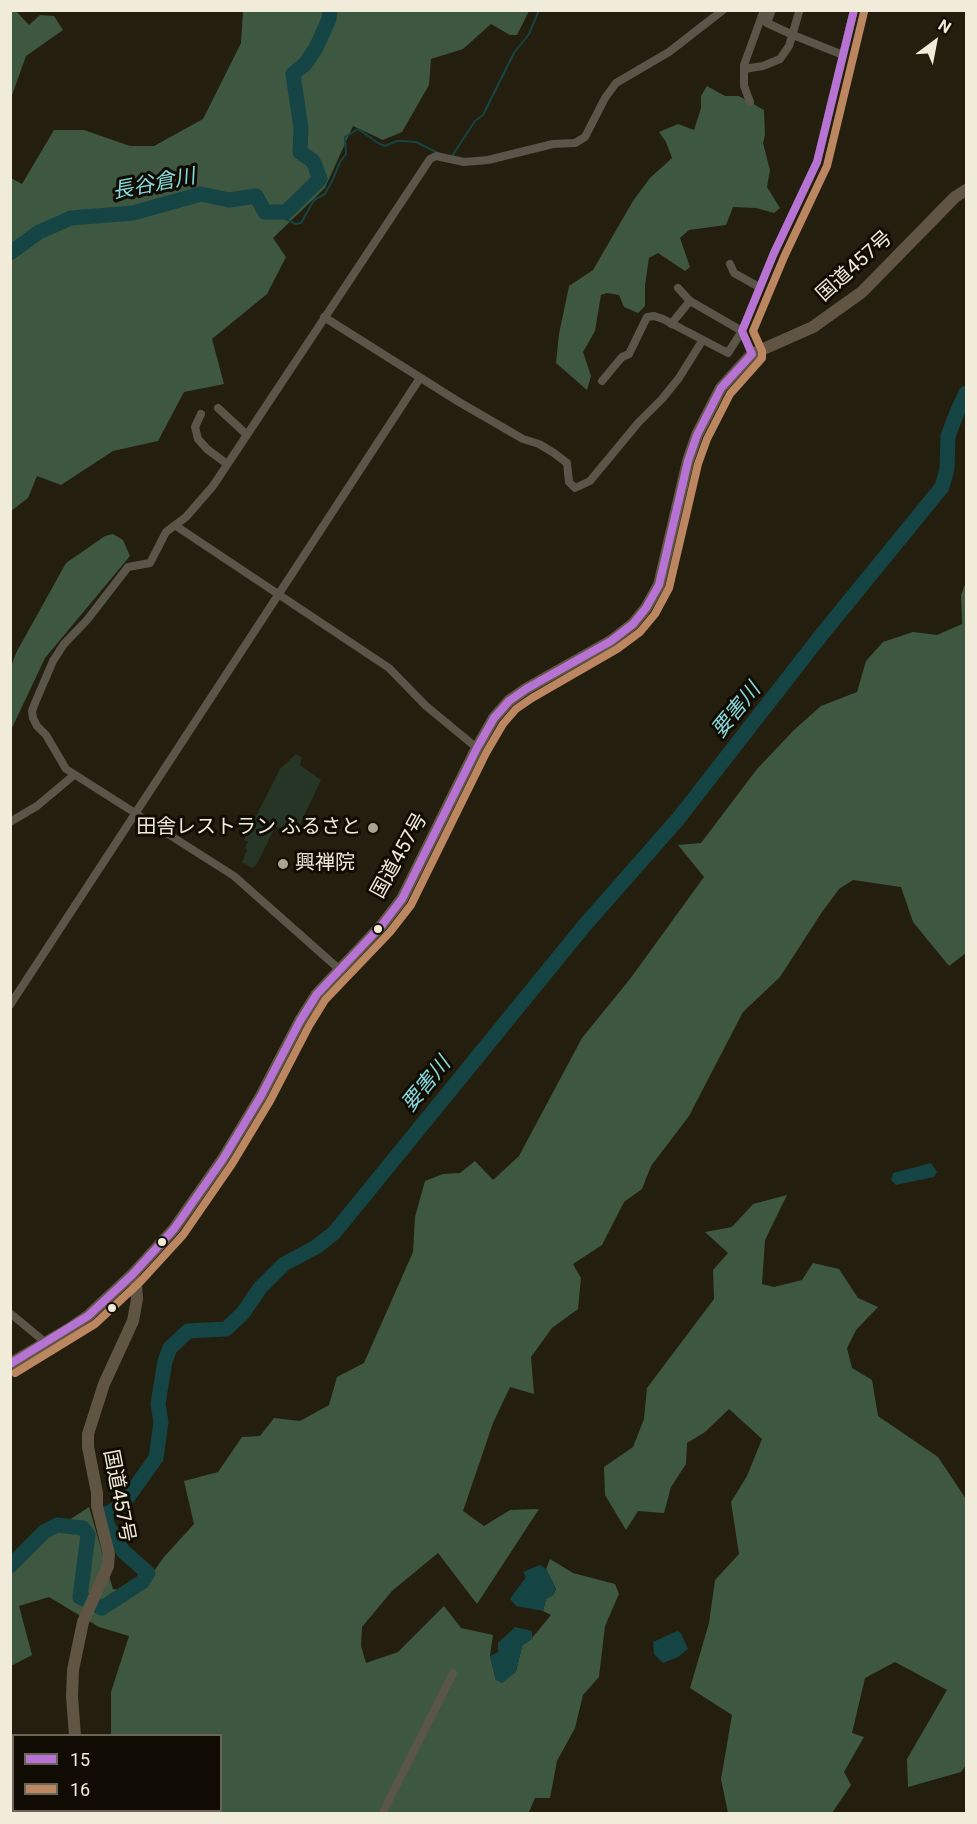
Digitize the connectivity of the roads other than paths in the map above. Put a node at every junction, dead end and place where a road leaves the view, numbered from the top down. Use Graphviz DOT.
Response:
graph roads {
  1 [pos="723,10"];
  2 [pos="764,10"];
  3 [pos="772,10"];
  4 [pos="854,10"];
  5 [pos="800,12"];
  6 [pos="793,35"];
  7 [pos="843,55"];
  8 [pos="744,69"];
  9 [pos="750,102"];
  10 [pos="966,190"];
  11 [pos="730,264"];
  12 [pos="759,287"];
  13 [pos="678,288"];
  14 [pos="690,301"];
  15 [pos="324,317"];
  16 [pos="671,324"];
  17 [pos="742,331"];
  18 [pos="702,341"];
  19 [pos="752,354"];
  20 [pos="420,378"];
  21 [pos="602,381"];
  22 [pos="218,408"];
  23 [pos="201,414"];
  24 [pos="246,434"];
  25 [pos="227,465"];
  26 [pos="176,526"];
  27 [pos="279,595"];
  28 [pos="477,748"];
  29 [pos="74,775"];
  30 [pos="136,813"];
  31 [pos="10,822"];
  32 [pos="339,969"];
  33 [pos="10,1005"];
  34 [pos="132,1275"];
  35 [pos="10,1313"];
  36 [pos="46,1343"];
  37 [pos="10,1364"];
  38 [pos="453,1673"];
  39 [pos="75,1734"];
  40 [pos="382,1814"];
  1 -- 15 [label="street"];
  2 -- 8 [label="street"];
  3 -- 6 [label="street"];
  4 -- 7 [label="street"];
  5 -- 6 [label="street"];
  6 -- 7 [label="street"];
  6 -- 8 [label="street"];
  7 -- 12 [label="street"];
  8 -- 9 [label="street"];
  10 -- 19 [label="highway, 国道457号"];
  11 -- 12 [label="street"];
  12 -- 17 [label="street"];
  13 -- 14 [label="street"];
  14 -- 16 [label="street"];
  14 -- 17 [label="street"];
  15 -- 20 [label="street"];
  15 -- 24 [label="street"];
  16 -- 18 [label="street"];
  16 -- 21 [label="street"];
  17 -- 18 [label="street"];
  17 -- 19 [label="street"];
  18 -- 20 [label="street"];
  19 -- 28 [label="highway, 国道457号"];
  20 -- 27 [label="street"];
  22 -- 24 [label="street"];
  23 -- 25 [label="street"];
  24 -- 25 [label="street"];
  25 -- 26 [label="street"];
  26 -- 27 [label="street"];
  26 -- 29 [label="street"];
  27 -- 28 [label="street"];
  27 -- 30 [label="street"];
  28 -- 32 [label="highway, 国道457号"];
  29 -- 30 [label="street"];
  29 -- 31 [label="street"];
  30 -- 32 [label="street"];
  30 -- 33 [label="street"];
  32 -- 34 [label="highway, 国道457号"];
  34 -- 36 [label="highway"];
  34 -- 39 [label="highway, 国道457号"];
  35 -- 36 [label="street"];
  36 -- 37 [label="highway"];
  38 -- 40 [label="street"];
}
